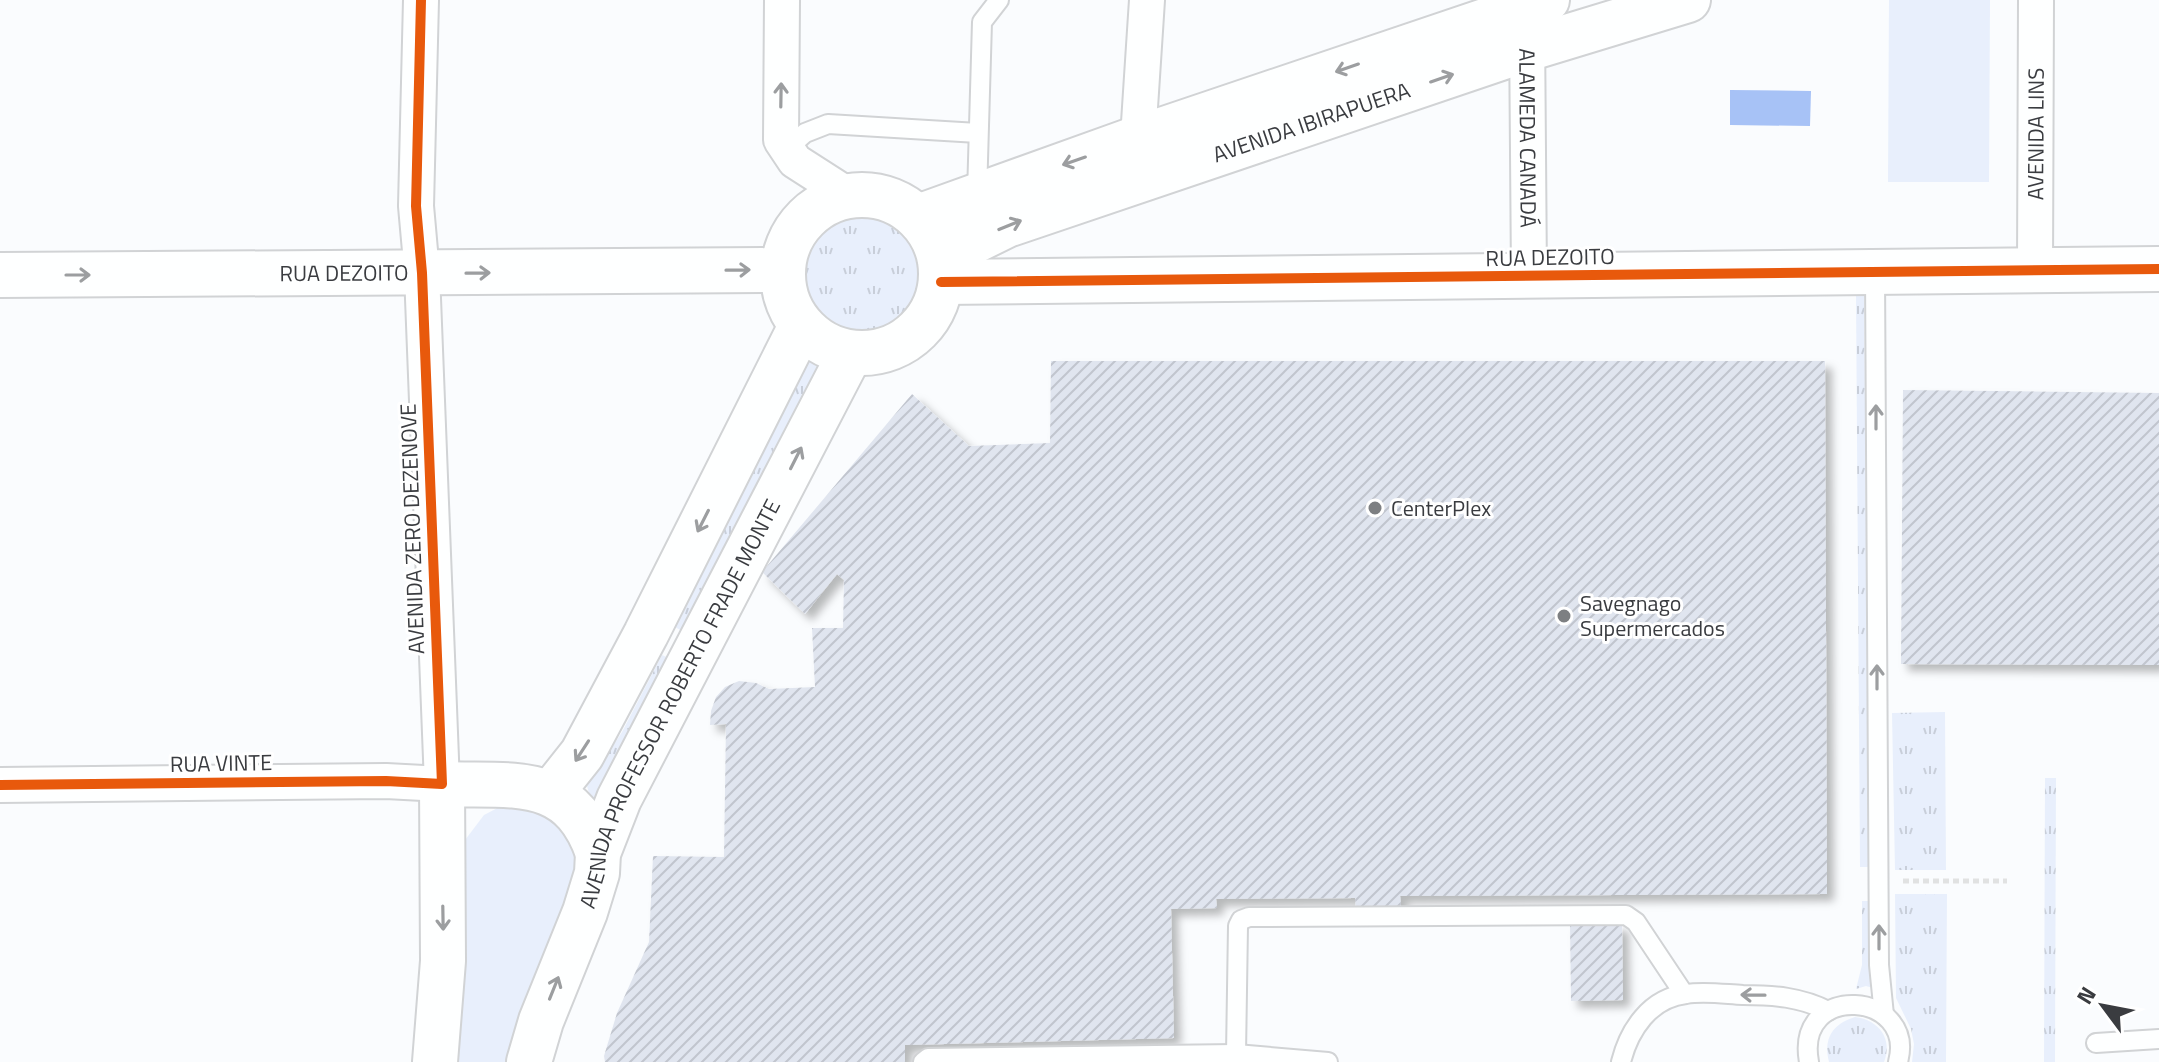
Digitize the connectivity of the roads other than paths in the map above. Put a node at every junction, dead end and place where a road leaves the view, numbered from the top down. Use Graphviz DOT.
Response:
graph roads {
  1 [pos="421,0"];
  2 [pos="782,0"];
  3 [pos="999,0"];
  4 [pos="1147,0"];
  5 [pos="1688,0"];
  6 [pos="2036,0"];
  7 [pos="1534,2"];
  8 [pos="1527,49"];
  9 [pos="978,133"];
  10 [pos="1138,138"];
  11 [pos="787,149"];
  12 [pos="848,195"];
  13 [pos="977,195"];
  14 [pos="918,217"];
  15 [pos="2159,269"];
  16 [pos="782,270"];
  17 [pos="940,270"];
  18 [pos="2035,270"];
  19 [pos="422,273"];
  20 [pos="1875,274"];
  21 [pos="0,275"];
  22 [pos="1529,277"];
  23 [pos="801,326"];
  24 [pos="850,354"];
  25 [pos="442,784"];
  26 [pos="0,785"];
  27 [pos="507,787"];
  28 [pos="551,793"];
  29 [pos="598,853"];
  30 [pos="443,866"];
  31 [pos="1684,994"];
  32 [pos="1828,1011"];
  33 [pos="1884,1015"];
  34 [pos="2159,1039"];
  35 [pos="2096,1043"];
  36 [pos="1236,1054"];
  37 [pos="435,1062"];
  38 [pos="529,1062"];
  39 [pos="923,1062"];
  40 [pos="1328,1062"];
  41 [pos="1621,1062"];
  42 [pos="1809,1062"];
  43 [pos="1898,1062"];
  1 -- 19 [label="street, AVENIDA ZERO DEZENOVE"];
  11 -- 2 [label="street, one-way"];
  3 -- 9 [label="lane"];
  4 -- 10 [label="street"];
  5 -- 8 [label="main road, AVENIDA IBIRAPUERA"];
  6 -- 18 [label="street, AVENIDA LINS"];
  7 -- 8 [label="street, ALAMEDA CANADÁ"];
  7 -- 10 [label="main road, AVENIDA IBIRAPUERA, one-way"];
  17 -- 8 [label="main road, AVENIDA IBIRAPUERA, one-way"];
  8 -- 22 [label="street, ALAMEDA CANADÁ"];
  9 -- 11 [label="lane"];
  9 -- 13 [label="lane"];
  10 -- 13 [label="main road, AVENIDA IBIRAPUERA, one-way"];
  11 -- 12 [label="street"];
  12 -- 14 [label="main road"];
  12 -- 16 [label="main road"];
  13 -- 14 [label="main road, AVENIDA IBIRAPUERA"];
  14 -- 17 [label="main road"];
  15 -- 18 [label="main road, RUA DEZOITO"];
  19 -- 16 [label="main road, RUA DEZOITO, one-way"];
  16 -- 23 [label="main road"];
  17 -- 22 [label="main road, RUA DEZOITO"];
  17 -- 24 [label="main road"];
  18 -- 20 [label="main road, RUA DEZOITO"];
  21 -- 19 [label="main road, RUA DEZOITO, one-way"];
  19 -- 25 [label="street, AVENIDA ZERO DEZENOVE"];
  20 -- 22 [label="main road, RUA DEZOITO"];
  33 -- 20 [label="lane, one-way"];
  23 -- 24 [label="main road"];
  23 -- 28 [label="main road, one-way"];
  29 -- 24 [label="main road, AVENIDA PROFESSOR ROBERTO FRADE MONTE, one-way"];
  25 -- 26 [label="street, RUA VINTE"];
  25 -- 27 [label="main road, RUA VINTE"];
  25 -- 30 [label="main road, AVENIDA ZERO DEZENOVE"];
  27 -- 28 [label="main road, RUA VINTE"];
  27 -- 30 [label="main road"];
  28 -- 29 [label="main road, RUA VINTE"];
  38 -- 29 [label="main road, AVENIDA PROFESSOR ROBERTO FRADE MONTE, one-way"];
  30 -- 37 [label="main road, AVENIDA ZERO DEZENOVE, one-way"];
  32 -- 31 [label="lane, one-way"];
  31 -- 36 [label="lane"];
  31 -- 41 [label="lane"];
  32 -- 33 [label="lane"];
  32 -- 42 [label="lane"];
  33 -- 43 [label="lane"];
  34 -- 35 [label="lane"];
  36 -- 39 [label="lane"];
  36 -- 40 [label="lane"];
}
